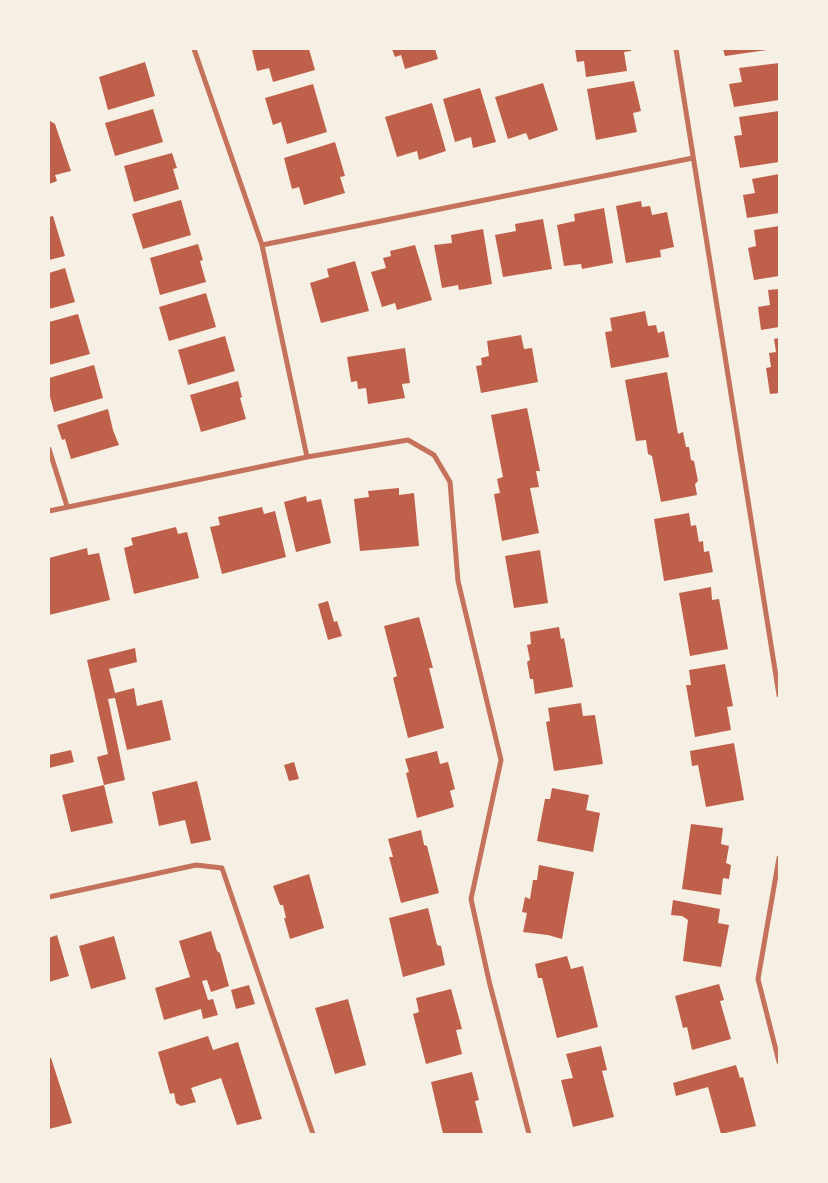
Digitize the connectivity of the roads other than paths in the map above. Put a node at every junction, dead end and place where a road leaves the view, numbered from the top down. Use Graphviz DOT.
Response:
graph roads {
  1 [pos="194,49"];
  2 [pos="676,49"];
  3 [pos="693,158"];
  4 [pos="262,245"];
  5 [pos="49,449"];
  6 [pos="307,456"];
  7 [pos="67,506"];
  8 [pos="49,511"];
  9 [pos="779,695"];
  10 [pos="779,858"];
  11 [pos="49,896"];
  12 [pos="779,1062"];
  13 [pos="313,1134"];
  14 [pos="529,1134"];
  1 -- 4 [label="street"];
  2 -- 3 [label="street"];
  3 -- 4 [label="street"];
  3 -- 9 [label="street"];
  4 -- 6 [label="street"];
  5 -- 7 [label="street"];
  6 -- 7 [label="street"];
  6 -- 14 [label="street"];
  7 -- 8 [label="street"];
  10 -- 12 [label="street"];
  11 -- 13 [label="street"];
}
